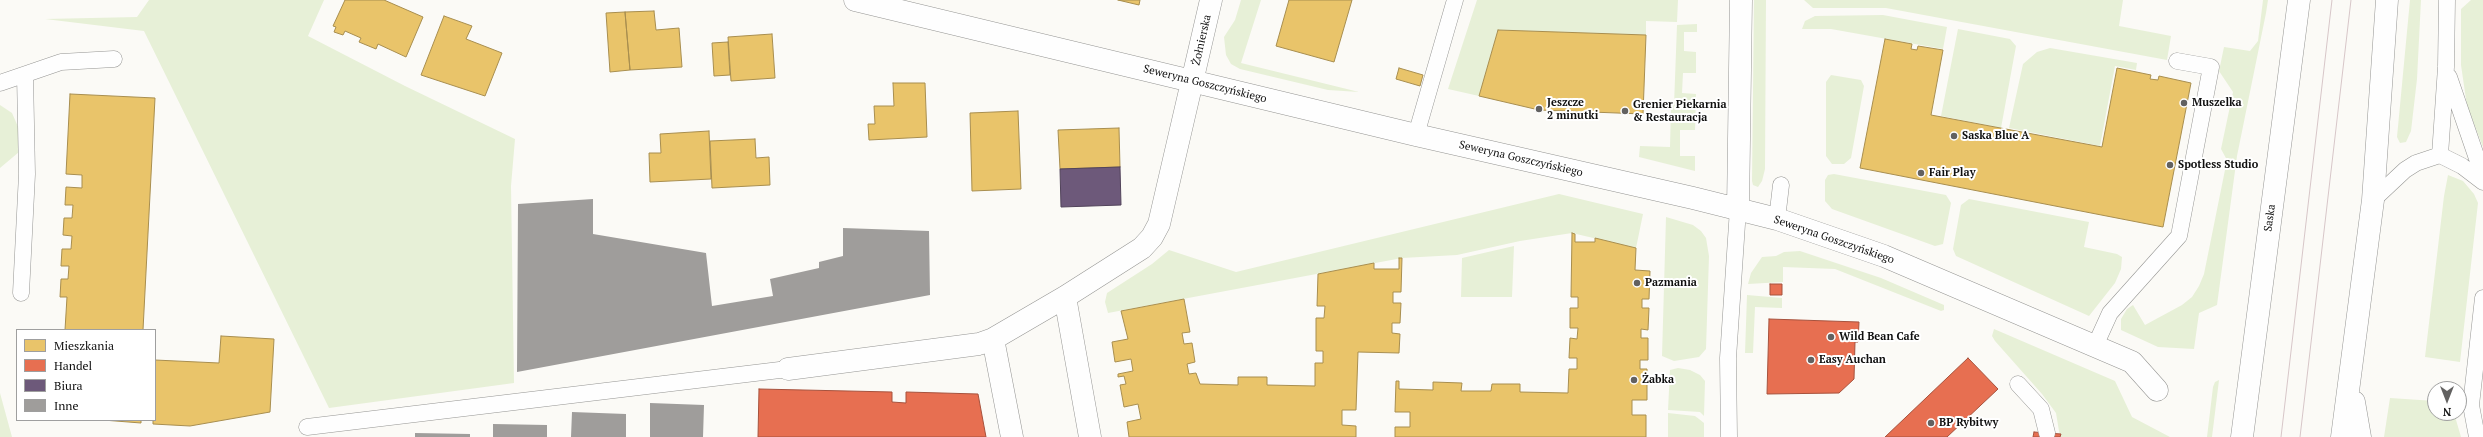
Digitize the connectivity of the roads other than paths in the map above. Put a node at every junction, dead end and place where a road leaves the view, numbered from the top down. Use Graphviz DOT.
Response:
graph roads {
  1 [pos="855,0"];
  2 [pos="1211,0"];
  3 [pos="1455,0"];
  4 [pos="1741,0"];
  5 [pos="2299,0"];
  6 [pos="2387,0"];
  7 [pos="2447,0"];
  8 [pos="114,58"];
  9 [pos="2177,61"];
  10 [pos="2446,67"];
  11 [pos="25,75"];
  12 [pos="1193,80"];
  13 [pos="0,83"];
  14 [pos="1416,135"];
  15 [pos="2440,155"];
  16 [pos="2483,176"];
  17 [pos="2483,182"];
  18 [pos="1780,185"];
  19 [pos="2373,200"];
  20 [pos="1738,209"];
  21 [pos="1777,220"];
  22 [pos="21,293"];
  23 [pos="1065,297"];
  24 [pos="2483,298"];
  25 [pos="993,339"];
  26 [pos="2095,346"];
  27 [pos="788,369"];
  28 [pos="2352,373"];
  29 [pos="2018,384"];
  30 [pos="2157,390"];
  31 [pos="307,427"];
  32 [pos="2047,433"];
  33 [pos="1012,437"];
  34 [pos="1090,437"];
  35 [pos="1728,437"];
  36 [pos="2242,437"];
  37 [pos="2342,437"];
  38 [pos="2360,437"];
  39 [pos="2477,437"];
  1 -- 12 [label="street, Seweryna Goszczyńskiego"];
  2 -- 12 [label="street, Żołnierska"];
  3 -- 14 [label="lane"];
  4 -- 20 [label="street"];
  5 -- 36 [label="street, Saska"];
  6 -- 19 [label="street"];
  7 -- 10 [label="lane"];
  8 -- 11 [label="lane"];
  9 -- 26 [label="lane"];
  10 -- 15 [label="lane"];
  10 -- 16 [label="lane"];
  11 -- 13 [label="lane"];
  11 -- 22 [label="lane"];
  12 -- 14 [label="street, Seweryna Goszczyńskiego"];
  12 -- 23 [label="street, Żołnierska"];
  14 -- 20 [label="street, Seweryna Goszczyńskiego"];
  15 -- 17 [label="lane"];
  15 -- 19 [label="lane"];
  18 -- 21 [label="lane"];
  19 -- 28 [label="street"];
  20 -- 21 [label="street, Seweryna Goszczyńskiego"];
  20 -- 35 [label="lane"];
  21 -- 26 [label="street, Seweryna Goszczyńskiego"];
  23 -- 25 [label="street, Żołnierska"];
  23 -- 34 [label="street"];
  24 -- 39 [label="lane"];
  25 -- 27 [label="street, Żołnierska"];
  25 -- 33 [label="street"];
  26 -- 30 [label="street, Seweryna Goszczyńskiego"];
  27 -- 31 [label="lane"];
  28 -- 37 [label="street"];
  28 -- 38 [label="street"];
  29 -- 32 [label="lane"];
}
